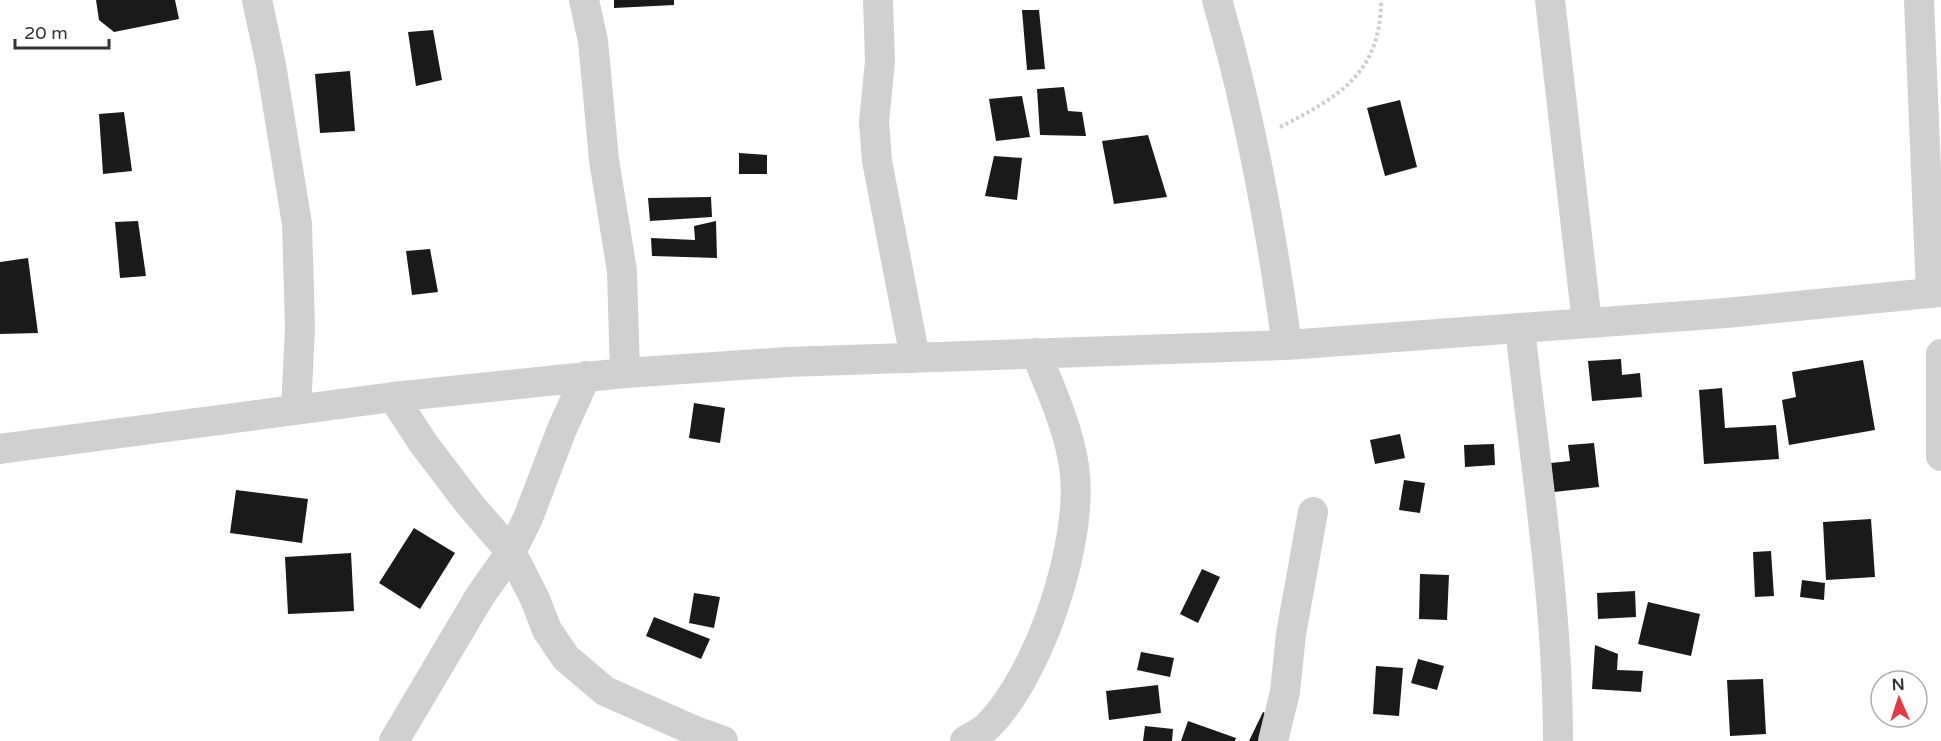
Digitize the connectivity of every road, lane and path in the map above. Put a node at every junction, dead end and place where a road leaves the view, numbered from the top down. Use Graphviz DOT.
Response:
graph roads {
  1 [pos="257,0"];
  2 [pos="584,0"];
  3 [pos="878,0"];
  4 [pos="1217,0"];
  5 [pos="1381,0"];
  6 [pos="1550,0"];
  7 [pos="1919,0"];
  8 [pos="1253,141"];
  9 [pos="1936,293"];
  10 [pos="1587,323"];
  11 [pos="1520,328"];
  12 [pos="1287,345"];
  13 [pos="1036,353"];
  14 [pos="1941,354"];
  15 [pos="915,358"];
  16 [pos="625,373"];
  17 [pos="586,376"];
  18 [pos="393,397"];
  19 [pos="296,409"];
  20 [pos="0,449"];
  21 [pos="1941,456"];
  22 [pos="1312,512"];
  23 [pos="511,552"];
  24 [pos="394,741"];
  25 [pos="723,741"];
  26 [pos="965,741"];
  27 [pos="1273,741"];
  28 [pos="1558,741"];
  1 -- 19 [label="street"];
  2 -- 16 [label="street"];
  3 -- 15 [label="street"];
  4 -- 8 [label="street"];
  5 -- 8 [label="path"];
  6 -- 10 [label="street"];
  7 -- 9 [label="street"];
  8 -- 12 [label="street"];
  9 -- 10 [label="street"];
  10 -- 11 [label="street"];
  11 -- 12 [label="street"];
  11 -- 28 [label="street"];
  12 -- 13 [label="street"];
  13 -- 15 [label="street"];
  13 -- 26 [label="street"];
  14 -- 21 [label="street"];
  15 -- 16 [label="street"];
  16 -- 17 [label="street"];
  17 -- 18 [label="street"];
  17 -- 23 [label="street"];
  18 -- 19 [label="street"];
  18 -- 23 [label="street"];
  19 -- 20 [label="street"];
  22 -- 27 [label="street"];
  23 -- 24 [label="street"];
  23 -- 25 [label="street"];
}
